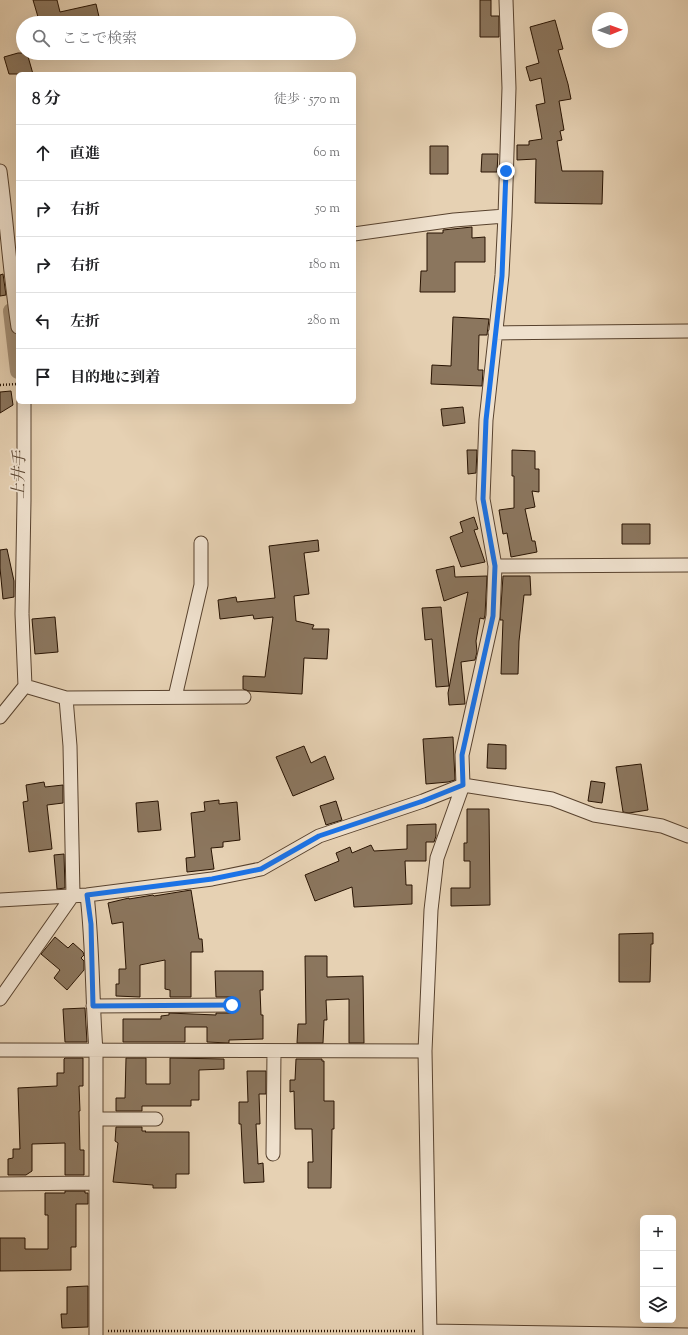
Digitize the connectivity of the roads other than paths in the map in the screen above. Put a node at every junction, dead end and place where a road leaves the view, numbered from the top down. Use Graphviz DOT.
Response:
graph roads {
  1 [pos="506,0"];
  2 [pos="0,171"];
  3 [pos="505,216"];
  4 [pos="356,234"];
  5 [pos="14,280"];
  6 [pos="16,304"];
  7 [pos="688,332"];
  8 [pos="495,333"];
  9 [pos="24,404"];
  10 [pos="201,543"];
  11 [pos="688,565"];
  12 [pos="495,566"];
  13 [pos="25,686"];
  14 [pos="175,697"];
  15 [pos="244,697"];
  16 [pos="66,698"];
  17 [pos="5,702"];
  18 [pos="0,717"];
  19 [pos="463,785"];
  20 [pos="688,836"];
  21 [pos="73,895"];
  22 [pos="87,895"];
  23 [pos="0,900"];
  24 [pos="0,999"];
  25 [pos="232,1005"];
  26 [pos="93,1006"];
  27 [pos="0,1050"];
  28 [pos="96,1051"];
  29 [pos="274,1051"];
  30 [pos="425,1052"];
  31 [pos="97,1119"];
  32 [pos="156,1119"];
  33 [pos="273,1154"];
  34 [pos="95,1183"];
  35 [pos="0,1184"];
  36 [pos="96,1333"];
  37 [pos="430,1333"];
  38 [pos="688,1335"];
  1 -- 3 [label="street"];
  2 -- 5 [label="street"];
  3 -- 4 [label="street"];
  3 -- 8 [label="street"];
  5 -- 6 [label="street"];
  7 -- 8 [label="street"];
  8 -- 12 [label="street"];
  9 -- 13 [label="street"];
  10 -- 14 [label="street"];
  11 -- 12 [label="street"];
  12 -- 19 [label="street"];
  13 -- 16 [label="street"];
  13 -- 17 [label="street"];
  14 -- 15 [label="street"];
  14 -- 16 [label="street"];
  16 -- 21 [label="street"];
  17 -- 18 [label="street"];
  19 -- 20 [label="street"];
  19 -- 22 [label="street"];
  19 -- 30 [label="street"];
  21 -- 22 [label="street"];
  21 -- 23 [label="street"];
  21 -- 24 [label="street"];
  22 -- 26 [label="street"];
  25 -- 26 [label="street"];
  26 -- 28 [label="street"];
  27 -- 28 [label="street"];
  28 -- 29 [label="street"];
  28 -- 31 [label="street"];
  29 -- 30 [label="street"];
  29 -- 33 [label="street"];
  30 -- 37 [label="street"];
  31 -- 32 [label="street"];
  31 -- 34 [label="street"];
  34 -- 35 [label="street"];
  34 -- 36 [label="street"];
  37 -- 38 [label="street"];
}
